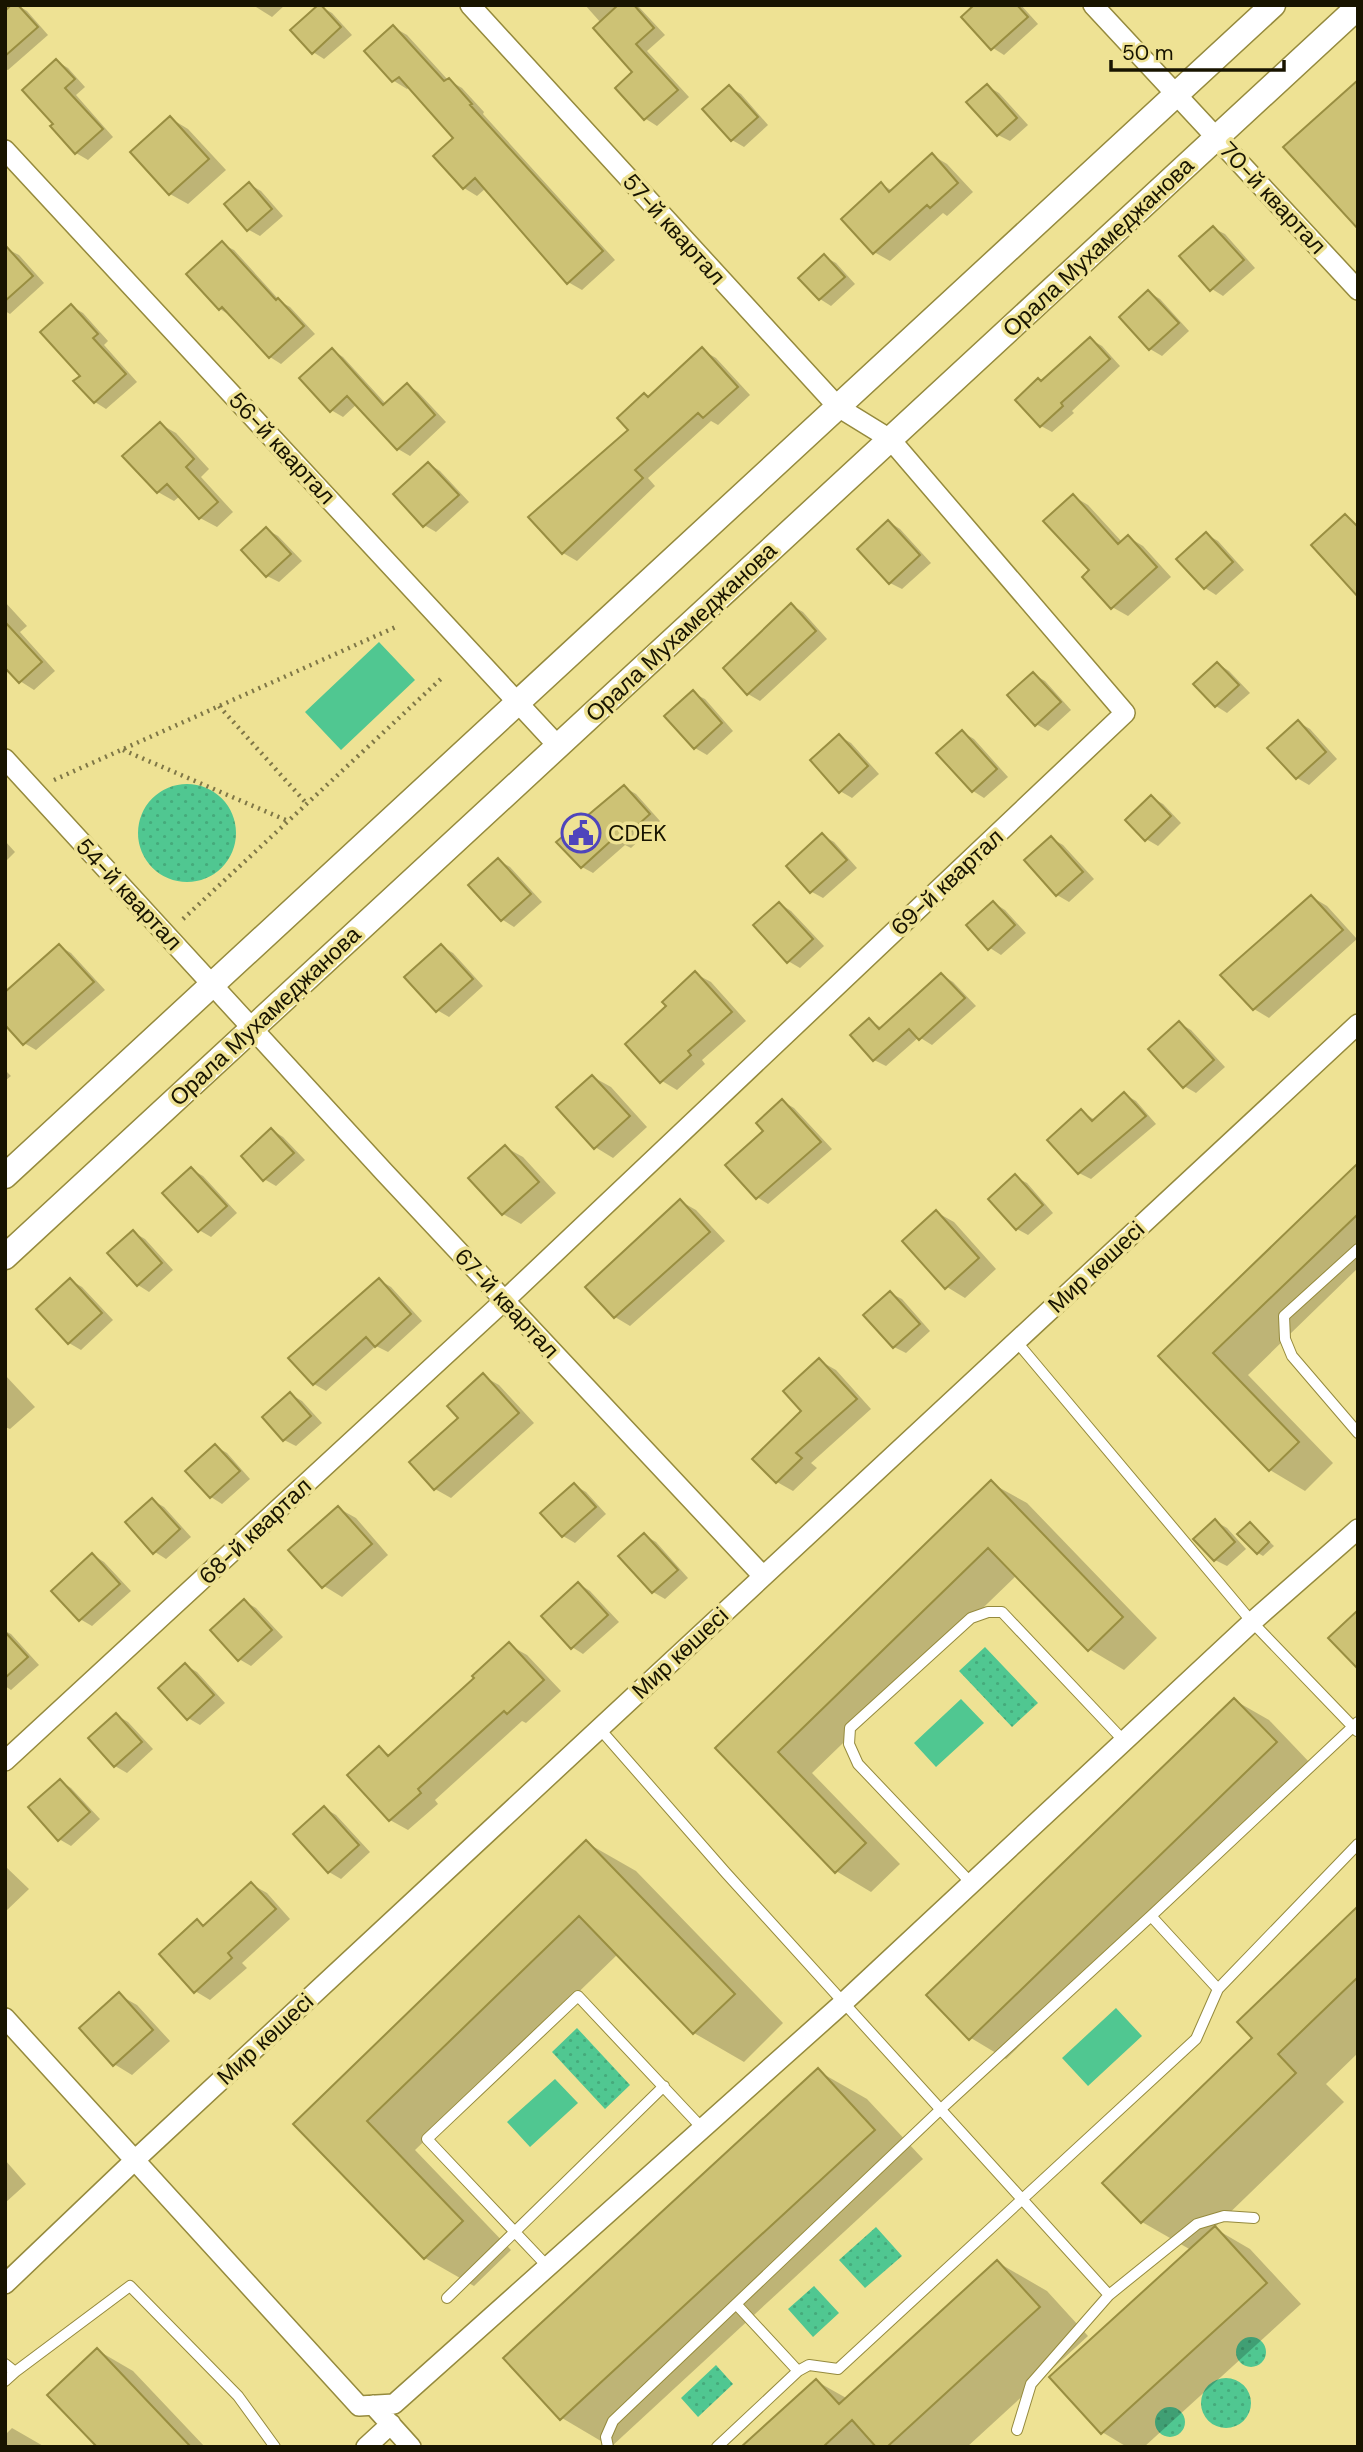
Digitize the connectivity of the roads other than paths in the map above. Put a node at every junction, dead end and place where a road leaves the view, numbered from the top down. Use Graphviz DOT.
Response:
graph roads {
  1 [pos="470,5"];
  2 [pos="1093,5"];
  3 [pos="1273,5"];
  4 [pos="1358,7"];
  5 [pos="1175,95"];
  6 [pos="1216,138"];
  7 [pos="5,150"];
  8 [pos="1358,290"];
  9 [pos="838,407"];
  10 [pos="890,439"];
  11 [pos="518,702"];
  12 [pos="558,746"];
  13 [pos="6,762"];
  14 [pos="212,985"];
  15 [pos="1358,1024"];
  16 [pos="252,1028"];
  17 [pos="5,1177"];
  18 [pos="1358,1249"];
  19 [pos="5,1257"];
  20 [pos="505,1300"];
  21 [pos="1016,1341"];
  22 [pos="1358,1433"];
  23 [pos="1358,1529"];
  24 [pos="763,1576"];
  25 [pos="1252,1622"];
  26 [pos="1356,1727"];
  27 [pos="599,1728"];
  28 [pos="1124,1741"];
  29 [pos="5,1761"];
  30 [pos="1358,1844"];
  31 [pos="971,1883"];
  32 [pos="1152,1916"];
  33 [pos="1218,1989"];
  34 [pos="843,2003"];
  35 [pos="5,2018"];
  36 [pos="664,2086"];
  37 [pos="941,2109"];
  38 [pos="703,2129"];
  39 [pos="136,2159"];
  40 [pos="1021,2198"];
  41 [pos="1254,2218"];
  42 [pos="516,2232"];
  43 [pos="548,2267"];
  44 [pos="5,2284"];
  45 [pos="1109,2295"];
  46 [pos="447,2298"];
  47 [pos="736,2304"];
  48 [pos="5,2364"];
  49 [pos="798,2371"];
  50 [pos="15,2372"];
  51 [pos="5,2381"];
  52 [pos="373,2405"];
  53 [pos="391,2424"];
  54 [pos="1017,2430"];
  55 [pos="275,2447"];
  56 [pos="366,2447"];
  57 [pos="411,2447"];
  58 [pos="608,2447"];
  59 [pos="717,2447"];
  1 -- 9 [label="street, 57-й квартал"];
  2 -- 5 [label="street, 70-й квартал"];
  3 -- 5 [label="street"];
  4 -- 6 [label="street, Орала Мухамеджанова"];
  5 -- 6 [label="street, 70-й квартал"];
  5 -- 9 [label="street"];
  6 -- 8 [label="street, 70-й квартал"];
  6 -- 10 [label="street, Орала Мухамеджанова"];
  7 -- 11 [label="street, 56-й квартал"];
  9 -- 10 [label="street, 57-й квартал"];
  9 -- 11 [label="street"];
  10 -- 12 [label="street, Орала Мухамеджанова"];
  10 -- 20 [label="street, 69-й квартал"];
  11 -- 12 [label="street, 56-й квартал"];
  11 -- 14 [label="street"];
  12 -- 16 [label="street, Орала Мухамеджанова"];
  13 -- 14 [label="street, 54-й квартал"];
  14 -- 16 [label="street, 54-й квартал"];
  14 -- 17 [label="street"];
  15 -- 21 [label="street, Мир көшесі"];
  16 -- 19 [label="street, Орала Мухамеджанова"];
  16 -- 20 [label="street, 67-й квартал"];
  18 -- 22 [label="lane"];
  20 -- 24 [label="street, 67-й квартал"];
  20 -- 29 [label="street, 68-й квартал"];
  21 -- 24 [label="street, Мир көшесі"];
  21 -- 25 [label="lane"];
  23 -- 25 [label="street"];
  24 -- 27 [label="street, Мир көшесі"];
  25 -- 26 [label="lane"];
  25 -- 28 [label="street"];
  26 -- 32 [label="lane"];
  27 -- 34 [label="lane"];
  27 -- 39 [label="street, Мир көшесі"];
  28 -- 31 [label="street"];
  28 -- 31 [label="lane"];
  30 -- 33 [label="lane"];
  31 -- 34 [label="street"];
  32 -- 33 [label="lane"];
  32 -- 37 [label="lane"];
  33 -- 40 [label="lane"];
  34 -- 37 [label="lane"];
  34 -- 38 [label="street"];
  35 -- 39 [label="street"];
  36 -- 38 [label="lane"];
  36 -- 42 [label="lane"];
  36 -- 42 [label="lane"];
  37 -- 40 [label="lane"];
  37 -- 47 [label="lane"];
  38 -- 43 [label="street"];
  39 -- 44 [label="street, Мир көшесі"];
  39 -- 52 [label="street"];
  40 -- 45 [label="lane"];
  40 -- 49 [label="lane"];
  41 -- 45 [label="lane"];
  42 -- 43 [label="lane"];
  42 -- 46 [label="lane"];
  43 -- 52 [label="street"];
  45 -- 54 [label="lane"];
  47 -- 49 [label="lane"];
  47 -- 58 [label="lane"];
  48 -- 50 [label="lane"];
  49 -- 59 [label="lane"];
  50 -- 51 [label="lane"];
  50 -- 55 [label="lane"];
  52 -- 53 [label="street"];
  53 -- 56 [label="street"];
  53 -- 57 [label="street"];
}
